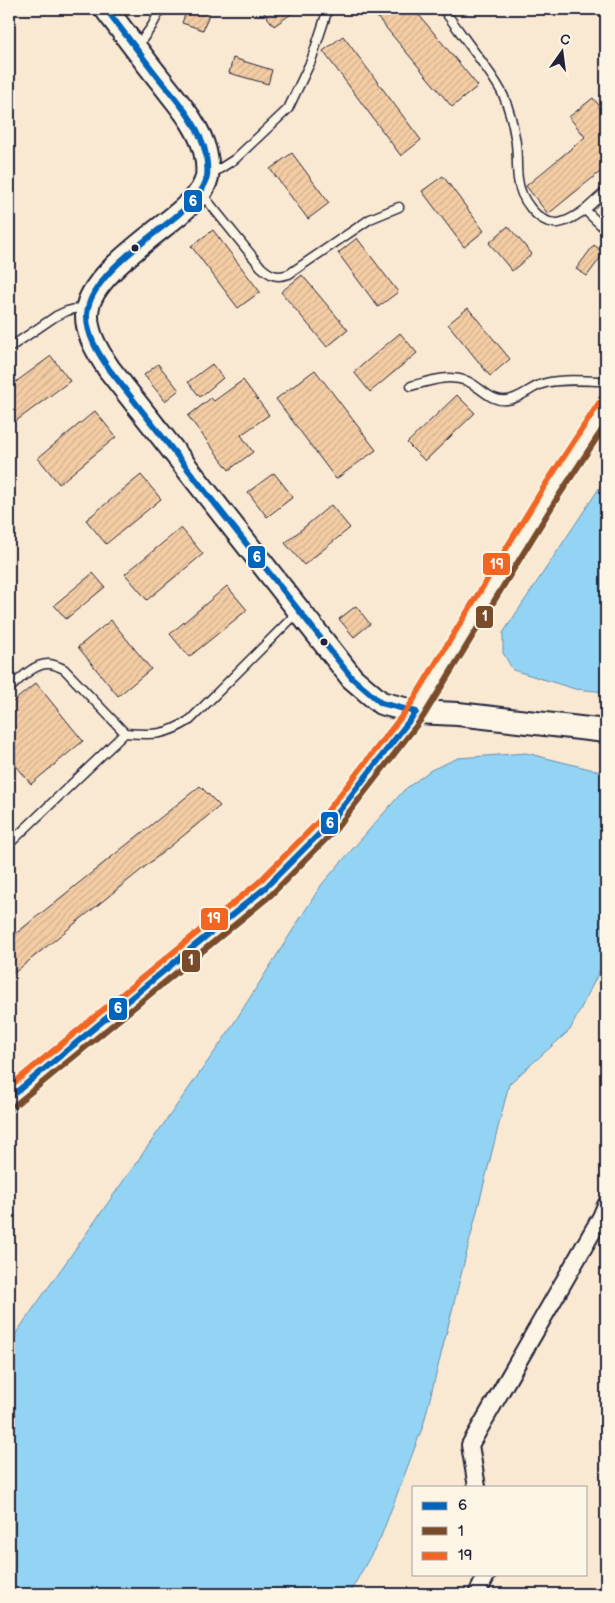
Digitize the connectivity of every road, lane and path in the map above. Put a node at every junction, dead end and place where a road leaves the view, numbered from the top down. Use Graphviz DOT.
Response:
graph roads {
  1 [pos="106,9"];
  2 [pos="161,9"];
  3 [pos="328,9"];
  4 [pos="443,9"];
  5 [pos="136,48"];
  6 [pos="204,185"];
  7 [pos="606,191"];
  8 [pos="399,206"];
  9 [pos="585,210"];
  10 [pos="606,230"];
  11 [pos="88,306"];
  12 [pos="9,348"];
  13 [pos="606,381"];
  14 [pos="411,386"];
  15 [pos="606,408"];
  16 [pos="298,611"];
  17 [pos="9,689"];
  18 [pos="416,712"];
  19 [pos="606,730"];
  20 [pos="125,733"];
  21 [pos="9,844"];
  22 [pos="9,1098"];
  23 [pos="606,1205"];
  24 [pos="477,1486"];
  25 [pos="485,1576"];
  26 [pos="477,1594"];
  1 -- 5 [label="street"];
  2 -- 5 [label="lane"];
  3 -- 6 [label="lane"];
  4 -- 9 [label="lane"];
  5 -- 6 [label="street"];
  6 -- 8 [label="lane"];
  6 -- 11 [label="street"];
  7 -- 9 [label="lane"];
  9 -- 10 [label="lane"];
  11 -- 12 [label="lane"];
  11 -- 16 [label="street"];
  13 -- 14 [label="lane"];
  15 -- 18 [label="street"];
  16 -- 18 [label="street"];
  16 -- 20 [label="lane"];
  17 -- 20 [label="lane"];
  18 -- 19 [label="street"];
  18 -- 22 [label="street"];
  20 -- 21 [label="lane"];
  23 -- 24 [label="street"];
  25 -- 26 [label="street"];
}
